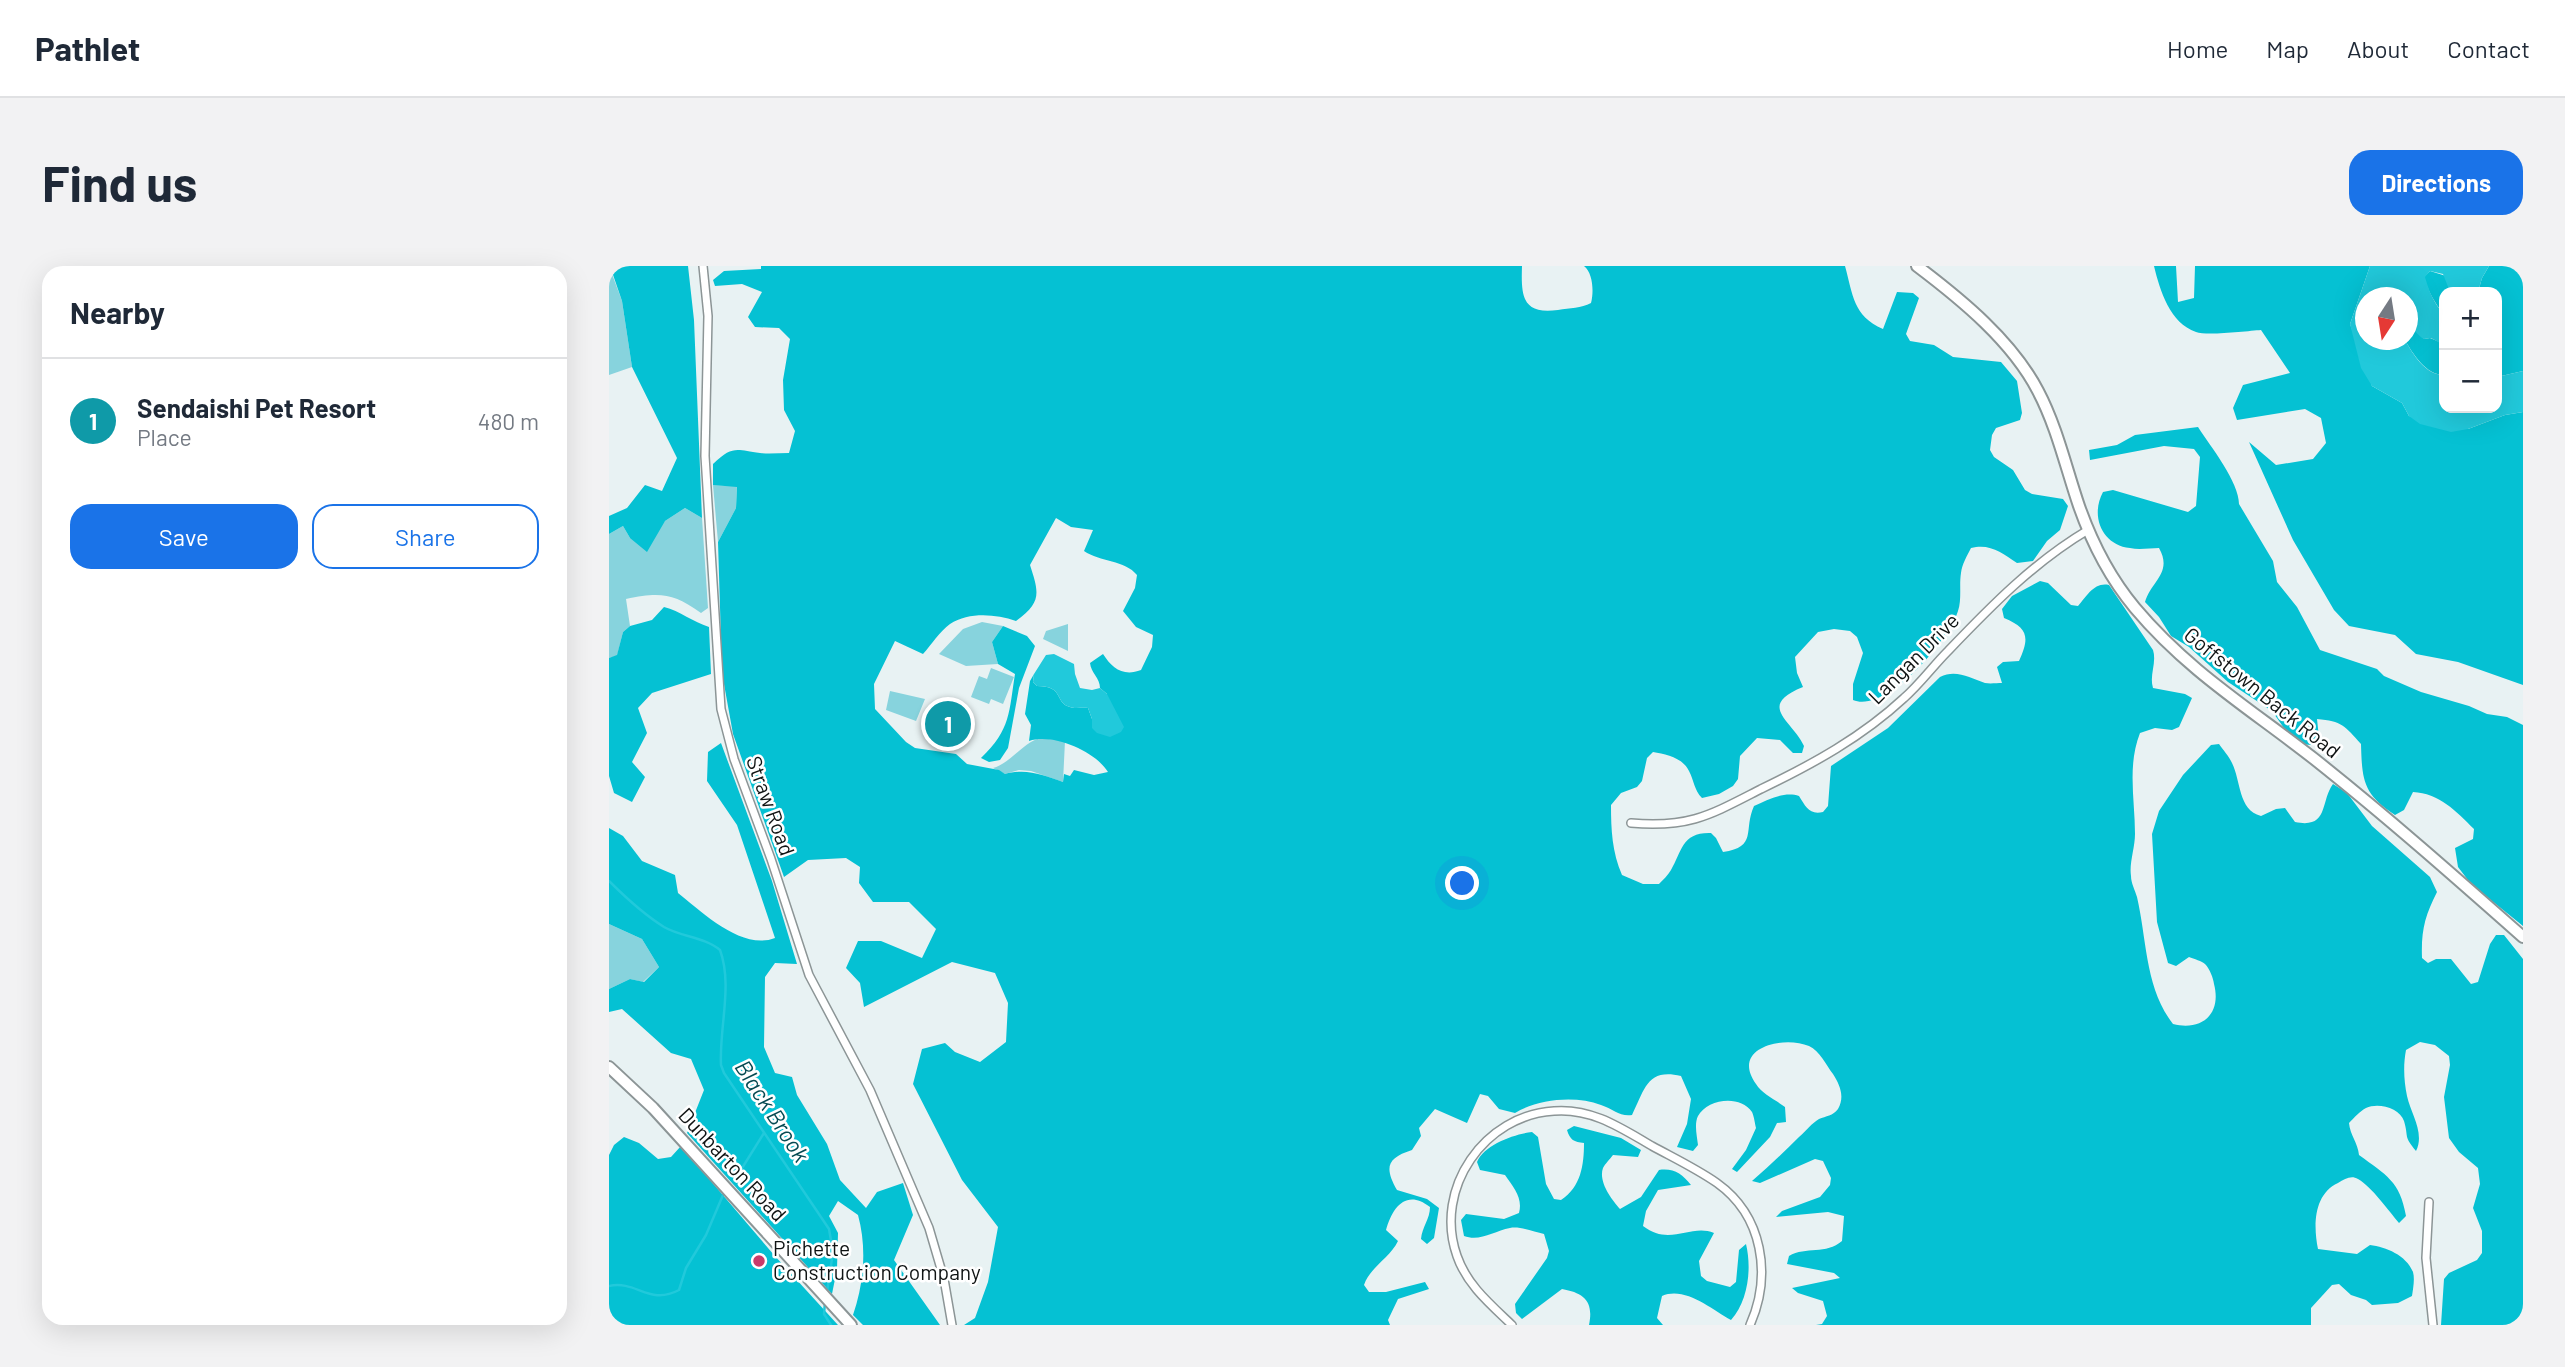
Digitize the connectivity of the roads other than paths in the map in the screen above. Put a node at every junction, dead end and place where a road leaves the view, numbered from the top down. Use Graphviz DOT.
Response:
graph roads {
  1 [pos="703,266"];
  2 [pos="1917,266"];
  3 [pos="2088,530"];
  4 [pos="1630,823"];
  5 [pos="2523,937"];
  6 [pos="609,1067"];
  7 [pos="2430,1202"];
  8 [pos="852,1325"];
  9 [pos="952,1325"];
  10 [pos="1512,1325"];
  11 [pos="1750,1325"];
  12 [pos="2433,1325"];
  1 -- 9 [label="street, Straw Road"];
  2 -- 3 [label="main road, Goffstown Back Road"];
  3 -- 4 [label="street, Langan Drive"];
  3 -- 5 [label="main road, Goffstown Back Road"];
  6 -- 8 [label="main road, Dunbarton Road"];
  7 -- 12 [label="street"];
  10 -- 11 [label="street"];
}
